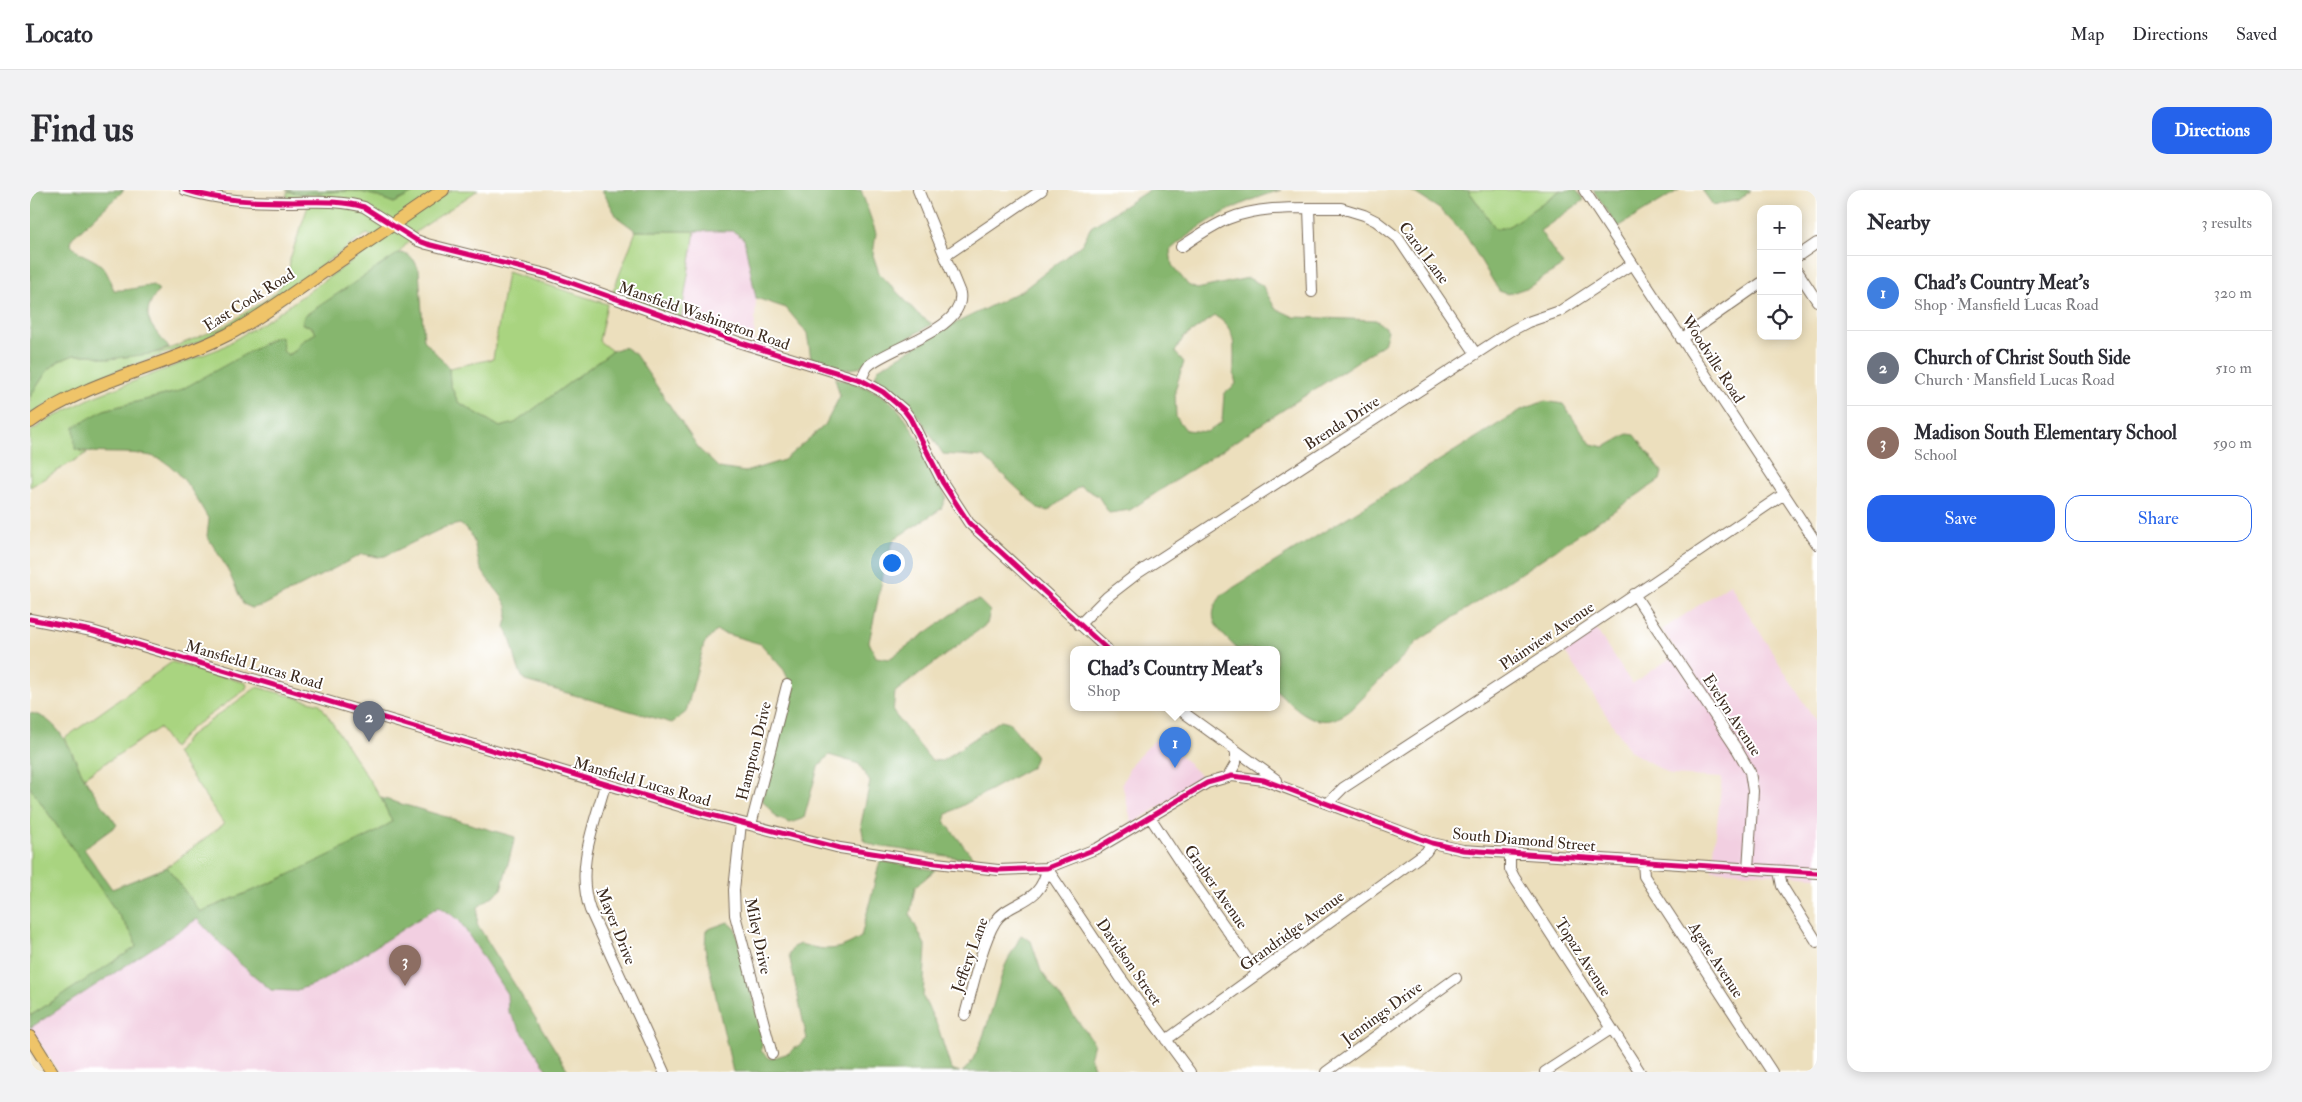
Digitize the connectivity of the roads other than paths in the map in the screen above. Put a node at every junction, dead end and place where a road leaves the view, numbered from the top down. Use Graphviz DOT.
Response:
graph roads {
  1 [pos="186,190"];
  2 [pos="443,190"];
  3 [pos="918,190"];
  4 [pos="1042,190"];
  5 [pos="1584,190"];
  6 [pos="1309,208"];
  7 [pos="393,224"];
  8 [pos="1817,243"];
  9 [pos="1181,248"];
  10 [pos="1802,253"];
  11 [pos="945,256"];
  12 [pos="1632,264"];
  13 [pos="1802,278"];
  14 [pos="1757,286"];
  15 [pos="1312,292"];
  16 [pos="1817,301"];
  17 [pos="1682,339"];
  18 [pos="1476,354"];
  19 [pos="861,380"];
  20 [pos="30,422"];
  21 [pos="1784,494"];
  22 [pos="1817,544"];
  23 [pos="1634,594"];
  24 [pos="30,619"];
  25 [pos="1079,624"];
  26 [pos="1104,646"];
  27 [pos="787,685"];
  28 [pos="1181,711"];
  29 [pos="1236,752"];
  30 [pos="1240,776"];
  31 [pos="1228,777"];
  32 [pos="605,785"];
  33 [pos="1288,788"];
  34 [pos="1328,803"];
  35 [pos="1150,817"];
  36 [pos="746,824"];
  37 [pos="1432,843"];
  38 [pos="1510,854"];
  39 [pos="1643,862"];
  40 [pos="1047,868"];
  41 [pos="1748,869"];
  42 [pos="1779,871"];
  43 [pos="1817,873"];
  44 [pos="1817,942"];
  45 [pos="1258,974"];
  46 [pos="1456,978"];
  47 [pos="965,1015"];
  48 [pos="1611,1029"];
  49 [pos="30,1037"];
  50 [pos="1166,1040"];
  51 [pos="772,1054"];
  52 [pos="52,1072"];
  53 [pos="664,1072"];
  54 [pos="1190,1072"];
  55 [pos="1326,1072"];
  56 [pos="1545,1072"];
  57 [pos="1640,1072"];
  58 [pos="1772,1072"];
  1 -- 7 [label="street, Mansfield Washington Road"];
  2 -- 7 [label="main road, East Cook Road"];
  3 -- 11 [label="street"];
  4 -- 11 [label="street"];
  5 -- 12 [label="street, Woodville Road"];
  6 -- 9 [label="street, Carol Lane"];
  6 -- 15 [label="street"];
  6 -- 18 [label="street, Carol Lane"];
  7 -- 19 [label="street, Mansfield Washington Road"];
  7 -- 20 [label="main road, East Cook Road"];
  8 -- 10 [label="street"];
  11 -- 19 [label="street"];
  12 -- 17 [label="street, Woodville Road"];
  12 -- 18 [label="street, Brenda Drive"];
  13 -- 16 [label="street"];
  14 -- 17 [label="street"];
  17 -- 21 [label="street, Woodville Road"];
  18 -- 25 [label="street, Brenda Drive"];
  19 -- 25 [label="street, Mansfield Washington Road"];
  21 -- 22 [label="street, Woodville Road"];
  21 -- 23 [label="street, Plainview Avenue"];
  23 -- 34 [label="street, Plainview Avenue"];
  23 -- 41 [label="street, Evelyn Avenue"];
  24 -- 32 [label="street, Mansfield Lucas Road"];
  25 -- 26 [label="street, Mansfield Washington Road"];
  27 -- 36 [label="street, Hampton Drive"];
  28 -- 29 [label="street"];
  29 -- 31 [label="street"];
  29 -- 33 [label="street"];
  30 -- 31 [label="street, Mansfield Lucas Road"];
  30 -- 33 [label="street, South Diamond Street"];
  31 -- 35 [label="street, Mansfield Lucas Road"];
  32 -- 36 [label="street, Mansfield Lucas Road"];
  32 -- 53 [label="street, Mayer Drive"];
  33 -- 34 [label="street, South Diamond Street"];
  34 -- 37 [label="street, South Diamond Street"];
  35 -- 40 [label="street, Mansfield Lucas Road"];
  35 -- 45 [label="street, Gruber Avenue"];
  36 -- 40 [label="street, Mansfield Lucas Road"];
  36 -- 51 [label="street, Miley Drive"];
  37 -- 38 [label="street, South Diamond Street"];
  37 -- 45 [label="street, Grandridge Avenue"];
  38 -- 39 [label="street, South Diamond Street"];
  38 -- 48 [label="street, Topaz Avenue"];
  39 -- 41 [label="street, South Diamond Street"];
  39 -- 58 [label="street, Agate Avenue"];
  40 -- 47 [label="street, Jeffery Lane"];
  40 -- 50 [label="street, Davidson Street"];
  41 -- 42 [label="street, South Diamond Street"];
  42 -- 43 [label="street, South Diamond Street"];
  42 -- 44 [label="street"];
  45 -- 50 [label="street, Grandridge Avenue"];
  46 -- 55 [label="street, Jennings Drive"];
  48 -- 56 [label="street"];
  48 -- 57 [label="street, Topaz Avenue"];
  49 -- 52 [label="main road"];
  50 -- 54 [label="street, Davidson Street"];
}
